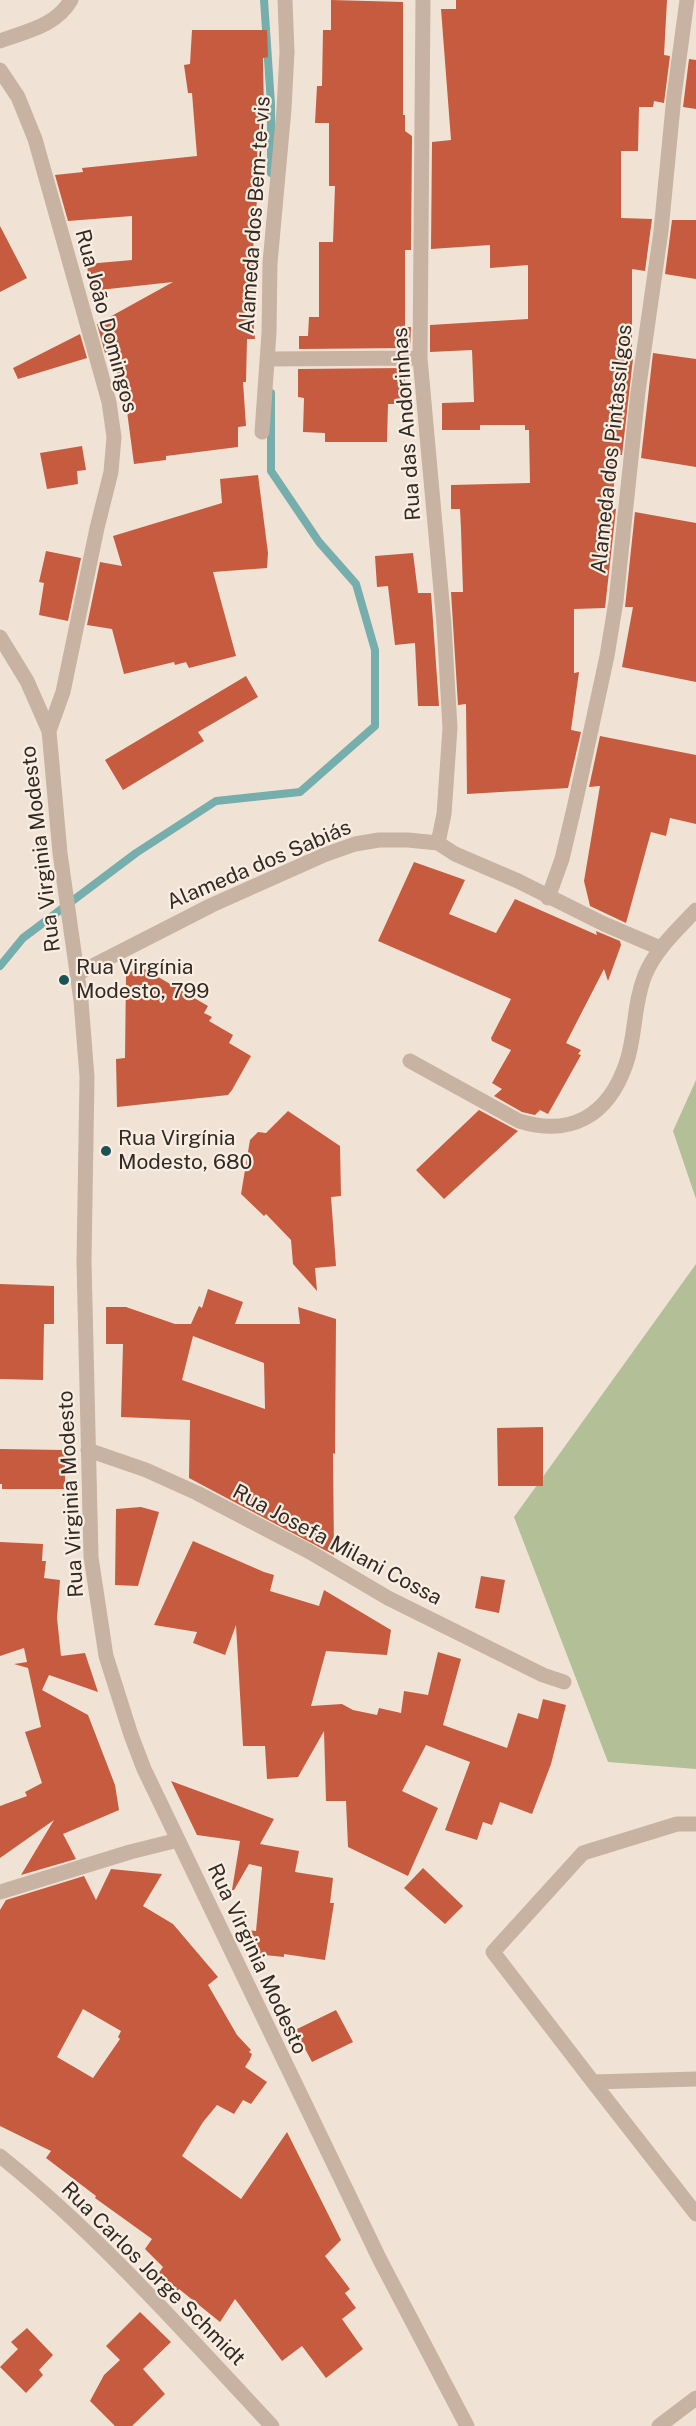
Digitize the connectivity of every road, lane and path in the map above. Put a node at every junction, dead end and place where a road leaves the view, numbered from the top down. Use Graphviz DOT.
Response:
graph roads {
  1 [pos="71,0"];
  2 [pos="285,0"];
  3 [pos="423,0"];
  4 [pos="687,0"];
  5 [pos="0,41"];
  6 [pos="0,70"];
  7 [pos="420,358"];
  8 [pos="267,359"];
  9 [pos="262,432"];
  10 [pos="0,637"];
  11 [pos="49,731"];
  12 [pos="438,843"];
  13 [pos="548,897"];
  14 [pos="696,910"];
  15 [pos="660,948"];
  16 [pos="77,974"];
  17 [pos="410,1061"];
  18 [pos="88,1450"];
  19 [pos="564,1682"];
  20 [pos="696,1824"];
  21 [pos="178,1840"];
  22 [pos="0,1892"];
  23 [pos="696,2079"];
  24 [pos="593,2082"];
  25 [pos="0,2156"];
  26 [pos="696,2214"];
  27 [pos="696,2397"];
  28 [pos="272,2426"];
  29 [pos="467,2426"];
  30 [pos="659,2426"];
  1 -- 5 [label="street"];
  2 -- 8 [label="street, Alameda dos Bem-te-vis"];
  3 -- 7 [label="street, Rua das Andorinhas"];
  4 -- 13 [label="street, Alameda dos Pintassilgos"];
  6 -- 11 [label="street, Rua João Domingos"];
  7 -- 8 [label="street"];
  7 -- 12 [label="street, Rua das Andorinhas"];
  8 -- 9 [label="street, Alameda dos Bem-te-vis"];
  10 -- 11 [label="street"];
  11 -- 16 [label="street, Rua Virginia Modesto"];
  12 -- 13 [label="street, Alameda dos Sabiás"];
  12 -- 16 [label="street, Alameda dos Sabiás"];
  13 -- 15 [label="street, Alameda dos Sabiás"];
  14 -- 15 [label="street"];
  15 -- 17 [label="street"];
  16 -- 18 [label="street, Rua Virginia Modesto"];
  18 -- 19 [label="street, Rua Josefa Milani Cossa"];
  18 -- 21 [label="street, Rua Virginia Modesto"];
  20 -- 24 [label="street"];
  21 -- 22 [label="street"];
  21 -- 29 [label="street, Rua Virginia Modesto"];
  23 -- 24 [label="street"];
  24 -- 26 [label="street"];
  25 -- 28 [label="street, Rua Carlos Jorge Schmidt"];
  27 -- 30 [label="street"];
}
